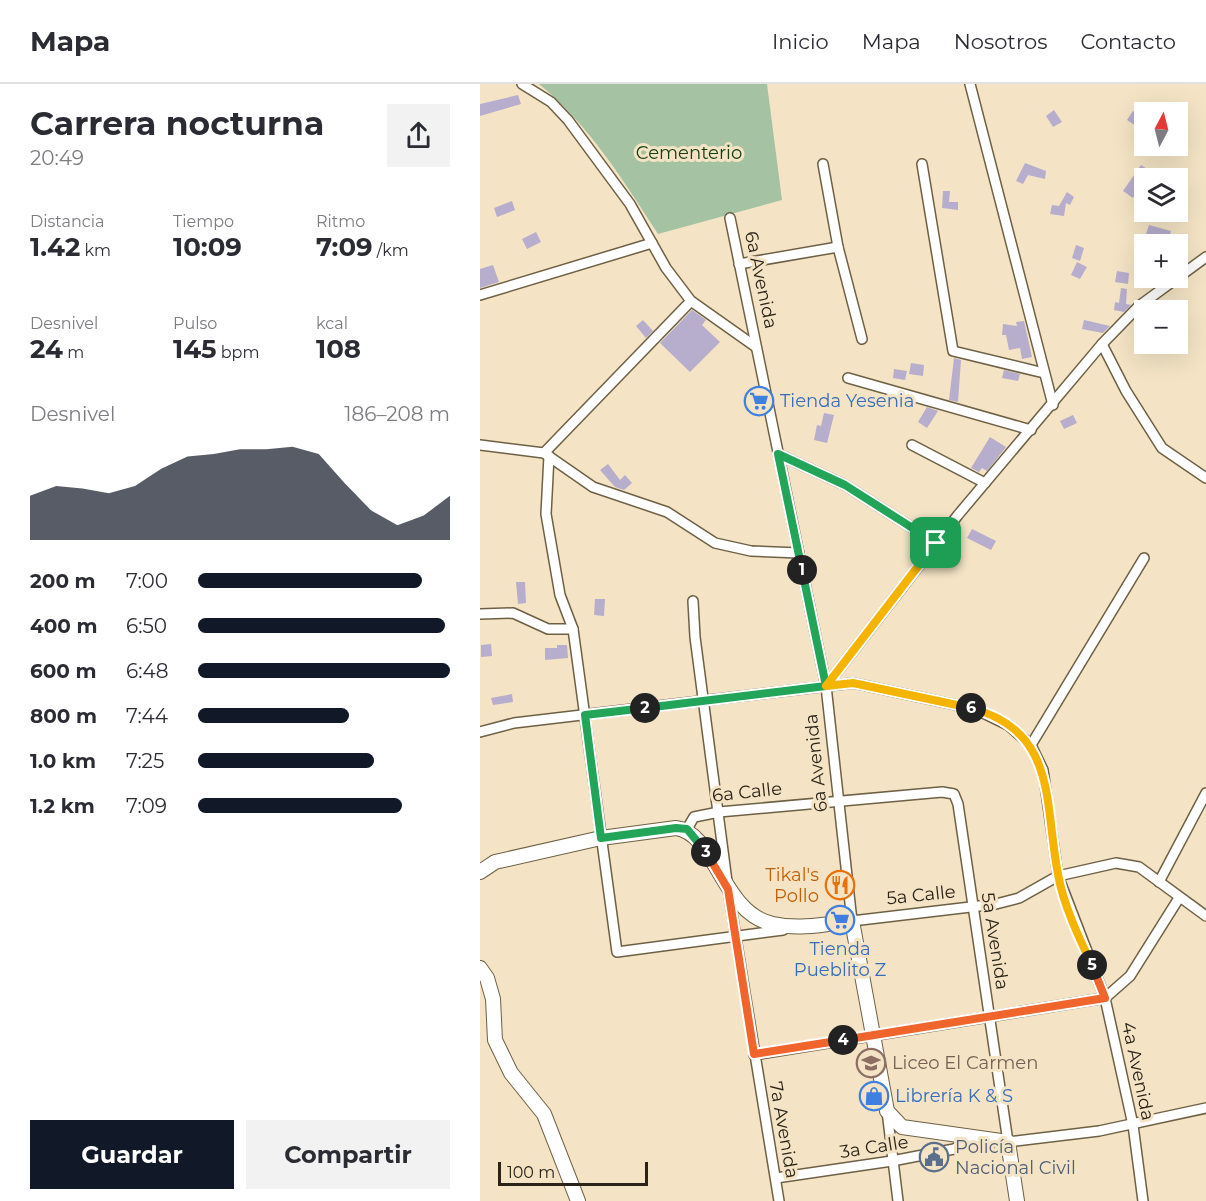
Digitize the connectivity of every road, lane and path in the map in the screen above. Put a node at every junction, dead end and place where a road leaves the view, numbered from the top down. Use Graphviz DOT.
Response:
graph roads {
  1 [pos="522,84"];
  2 [pos="970,84"];
  3 [pos="823,164"];
  4 [pos="922,164"];
  5 [pos="730,218"];
  6 [pos="652,243"];
  7 [pos="838,247"];
  8 [pos="1206,257"];
  9 [pos="739,264"];
  10 [pos="480,295"];
  11 [pos="691,301"];
  12 [pos="862,339"];
  13 [pos="1102,345"];
  14 [pos="756,347"];
  15 [pos="1044,373"];
  16 [pos="848,378"];
  17 [pos="1053,405"];
  18 [pos="1031,430"];
  19 [pos="912,444"];
  20 [pos="480,446"];
  21 [pos="547,454"];
  22 [pos="778,454"];
  23 [pos="1206,478"];
  24 [pos="985,483"];
  25 [pos="936,543"];
  26 [pos="799,553"];
  27 [pos="1144,558"];
  28 [pos="693,601"];
  29 [pos="480,614"];
  30 [pos="573,629"];
  31 [pos="826,686"];
  32 [pos="703,700"];
  33 [pos="585,715"];
  34 [pos="480,732"];
  35 [pos="1031,745"];
  36 [pos="1206,793"];
  37 [pos="954,794"];
  38 [pos="838,801"];
  39 [pos="719,812"];
  40 [pos="687,829"];
  41 [pos="601,838"];
  42 [pos="482,870"];
  43 [pos="1058,876"];
  44 [pos="1159,882"];
  45 [pos="728,889"];
  46 [pos="1179,898"];
  47 [pos="972,907"];
  48 [pos="1206,916"];
  49 [pos="852,921"];
  50 [pos="815,926"];
  51 [pos="736,935"];
  52 [pos="480,969"];
  53 [pos="1105,998"];
  54 [pos="988,1017"];
  55 [pos="874,1035"];
  56 [pos="754,1054"];
  57 [pos="1206,1108"];
  58 [pos="887,1112"];
  59 [pos="1133,1125"];
  60 [pos="973,1137"];
  61 [pos="1008,1142"];
  62 [pos="892,1161"];
  63 [pos="776,1178"];
  64 [pos="578,1201"];
  65 [pos="779,1201"];
  66 [pos="898,1201"];
  67 [pos="1017,1201"];
  68 [pos="1143,1201"];
  1 -- 6 [label="street"];
  2 -- 15 [label="street"];
  3 -- 7 [label="street"];
  4 -- 15 [label="street"];
  5 -- 9 [label="street, 6a Avenida"];
  6 -- 10 [label="street"];
  6 -- 11 [label="street"];
  7 -- 9 [label="street"];
  7 -- 12 [label="street"];
  8 -- 13 [label="street"];
  9 -- 14 [label="street, 6a Avenida"];
  11 -- 14 [label="street"];
  11 -- 21 [label="street"];
  13 -- 17 [label="street"];
  13 -- 23 [label="street"];
  14 -- 22 [label="street, 6a Avenida"];
  15 -- 17 [label="street"];
  16 -- 18 [label="street"];
  17 -- 18 [label="street"];
  18 -- 24 [label="street"];
  19 -- 24 [label="street"];
  20 -- 21 [label="street"];
  21 -- 26 [label="street"];
  21 -- 30 [label="street"];
  22 -- 25 [label="street"];
  22 -- 26 [label="street, 6a Avenida"];
  24 -- 25 [label="street"];
  25 -- 31 [label="street"];
  26 -- 31 [label="street, 6a Avenida"];
  27 -- 35 [label="street"];
  28 -- 32 [label="street, 7a Avenida"];
  29 -- 30 [label="street"];
  30 -- 33 [label="street"];
  31 -- 32 [label="street"];
  31 -- 35 [label="street"];
  31 -- 38 [label="street, 6a Avenida"];
  32 -- 33 [label="street"];
  32 -- 39 [label="street, 7a Avenida"];
  33 -- 34 [label="street"];
  33 -- 41 [label="street"];
  35 -- 43 [label="street, 4a Avenida"];
  36 -- 44 [label="street"];
  37 -- 38 [label="street, 6a Calle"];
  37 -- 47 [label="street, 5a Avenida"];
  38 -- 39 [label="street, 6a Calle"];
  38 -- 49 [label="street, 6a Avenida"];
  39 -- 40 [label="street, 6a Calle"];
  39 -- 45 [label="street, 7a Avenida"];
  40 -- 41 [label="street"];
  40 -- 45 [label="street"];
  41 -- 42 [label="street"];
  41 -- 51 [label="street, 5a Calle"];
  43 -- 44 [label="street, 5a Calle"];
  43 -- 47 [label="street, 5a Calle"];
  43 -- 53 [label="street, 4a Avenida"];
  44 -- 46 [label="street, 5a Calle"];
  45 -- 50 [label="street"];
  45 -- 51 [label="street, 7a Avenida"];
  46 -- 48 [label="street, 5a Calle"];
  46 -- 53 [label="street"];
  47 -- 49 [label="street, 5a Calle"];
  47 -- 54 [label="street, 5a Avenida"];
  49 -- 50 [label="street, 5a Calle"];
  49 -- 55 [label="street, 6a Avenida"];
  50 -- 51 [label="street, 5a Calle"];
  51 -- 56 [label="street, 7a Avenida"];
  52 -- 64 [label="street"];
  53 -- 54 [label="street"];
  53 -- 59 [label="street, 4a Avenida"];
  54 -- 55 [label="street"];
  54 -- 61 [label="street, 5a Avenida"];
  55 -- 56 [label="street"];
  55 -- 58 [label="street, 6a Avenida"];
  56 -- 63 [label="street, 7a Avenida"];
  57 -- 59 [label="street"];
  58 -- 60 [label="street"];
  58 -- 62 [label="street, 6a Avenida"];
  59 -- 61 [label="street"];
  59 -- 68 [label="street, 4a Avenida"];
  60 -- 61 [label="street"];
  60 -- 62 [label="street, 3a Calle"];
  61 -- 67 [label="street, 5a Avenida"];
  62 -- 63 [label="street, 3a Calle"];
  62 -- 66 [label="street, 6a Avenida"];
  63 -- 65 [label="street, 7a Avenida"];
}
